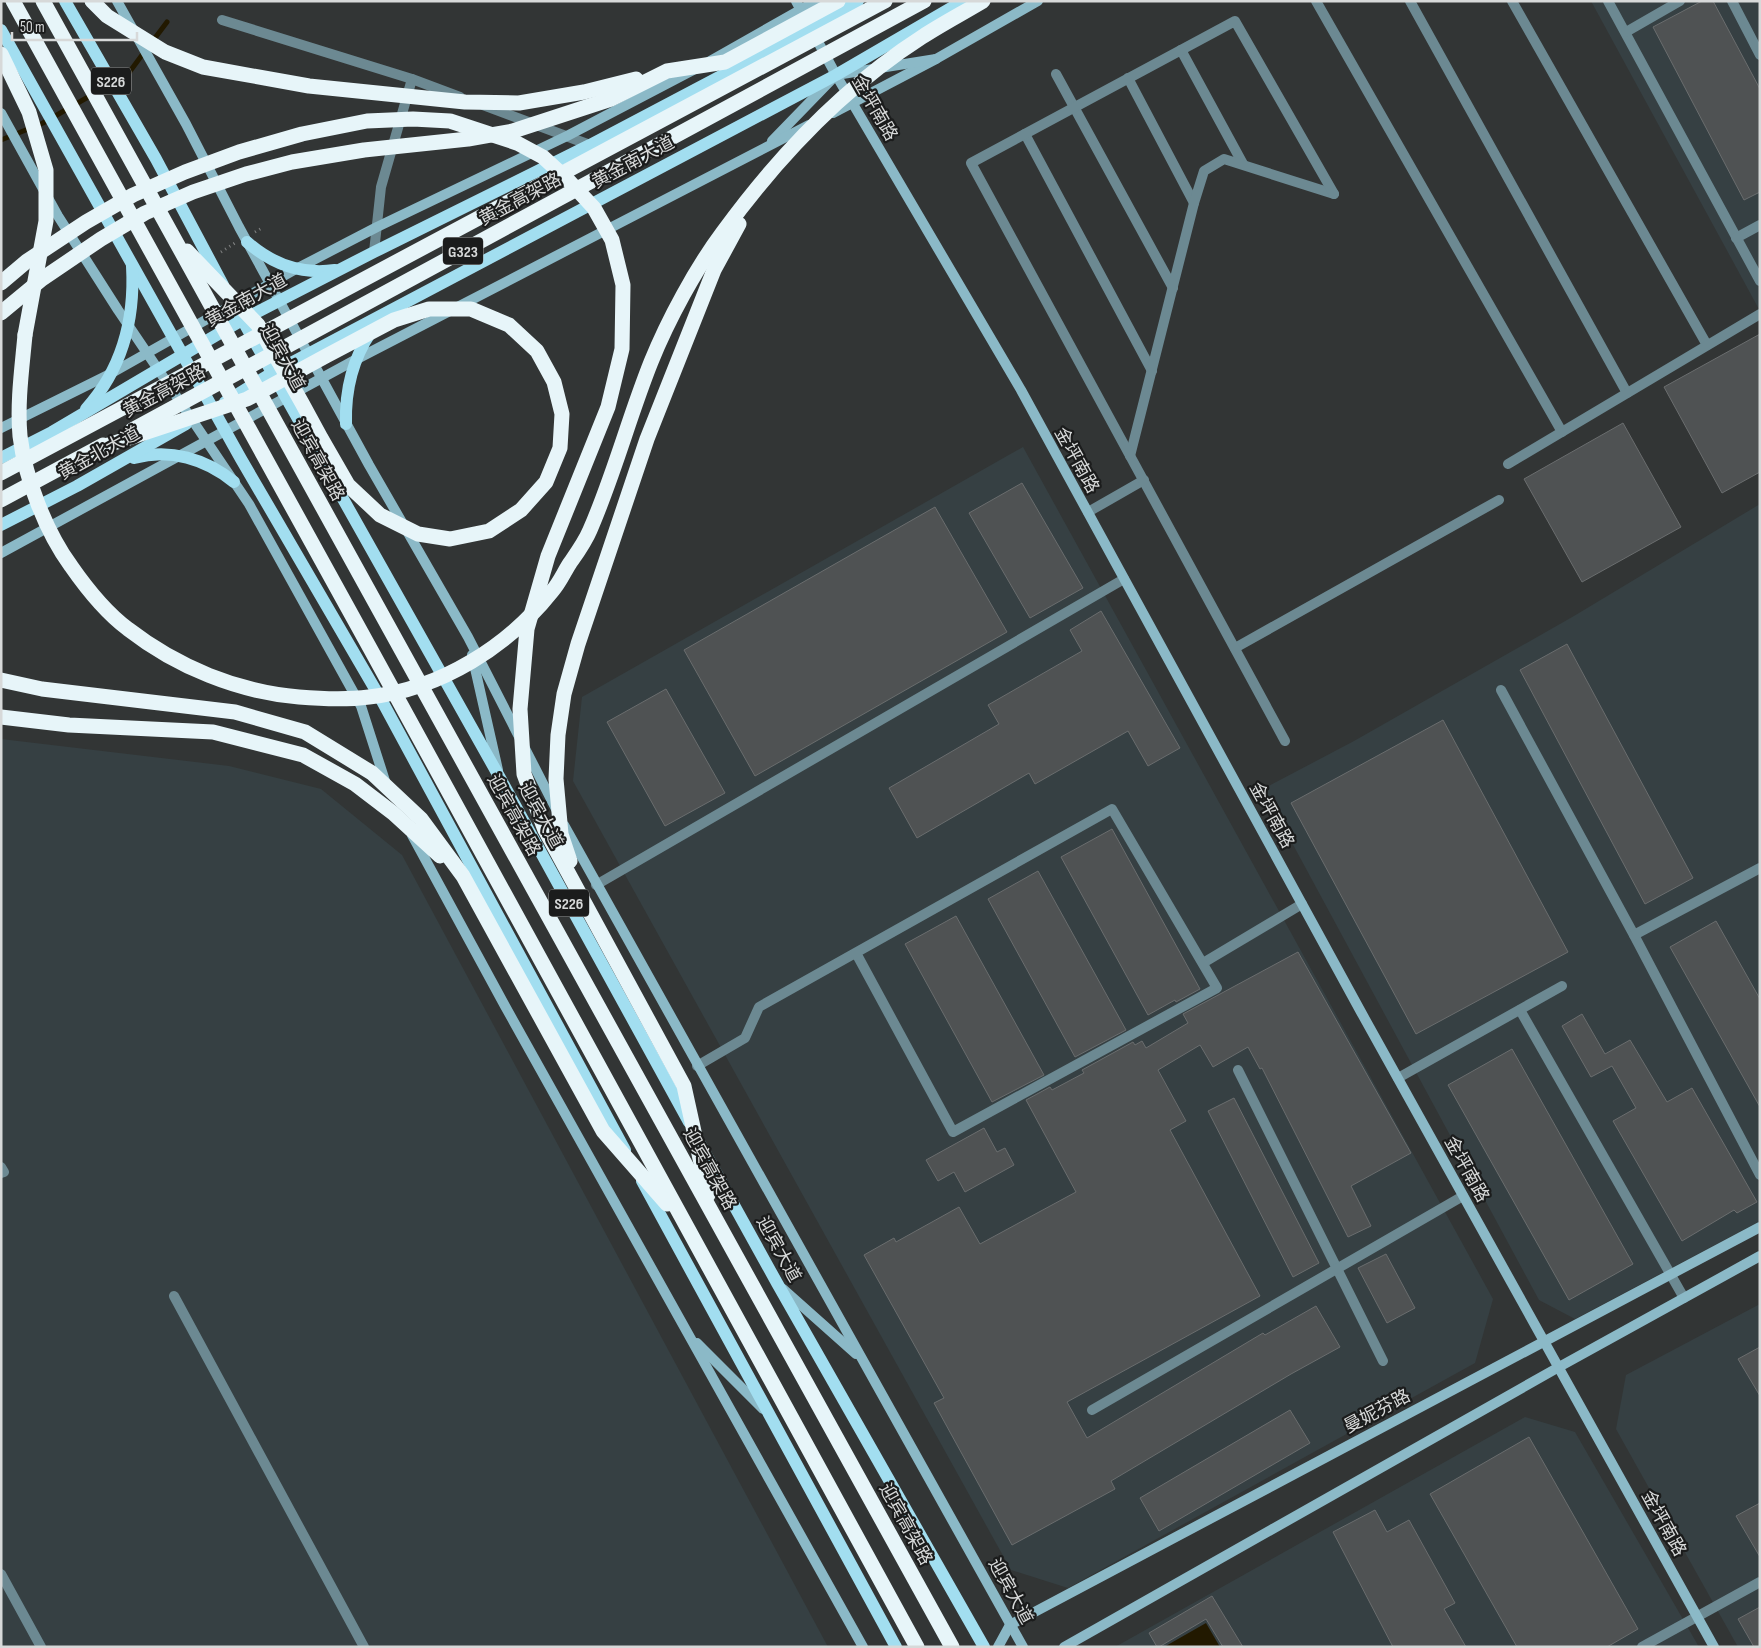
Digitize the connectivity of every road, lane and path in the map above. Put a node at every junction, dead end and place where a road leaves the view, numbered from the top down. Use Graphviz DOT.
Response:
graph roads {
  1 [pos="13,1"];
  2 [pos="43,1"];
  3 [pos="92,1"];
  4 [pos="117,1"];
  5 [pos="816,1"];
  6 [pos="839,1"];
  7 [pos="858,1"];
  8 [pos="885,1"];
  9 [pos="924,1"];
  10 [pos="963,1"];
  11 [pos="983,1"];
  12 [pos="1038,1"];
  13 [pos="1316,1"];
  14 [pos="1410,1"];
  15 [pos="1512,1"];
  16 [pos="1608,1"];
  17 [pos="1680,1"];
  18 [pos="1732,1"];
  19 [pos="65,2"];
  20 [pos="798,6"];
  21 [pos="222,20"];
  22 [pos="810,29"];
  23 [pos="1,30"];
  24 [pos="1626,32"];
  25 [pos="5,48"];
  26 [pos="1182,50"];
  27 [pos="722,55"];
  28 [pos="1760,55"];
  29 [pos="936,59"];
  30 [pos="667,71"];
  31 [pos="1056,74"];
  32 [pos="836,75"];
  33 [pos="1128,78"];
  34 [pos="412,79"];
  35 [pos="853,102"];
  36 [pos="1074,107"];
  37 [pos="1,113"];
  38 [pos="1025,134"];
  39 [pos="567,136"];
  40 [pos="590,145"];
  41 [pos="765,148"];
  42 [pos="1242,164"];
  43 [pos="760,185"];
  44 [pos="1194,203"];
  45 [pos="1760,225"];
  46 [pos="376,227"];
  47 [pos="173,237"];
  48 [pos="1736,238"];
  49 [pos="247,242"];
  50 [pos="374,252"];
  51 [pos="132,263"];
  52 [pos="296,269"];
  53 [pos="340,270"];
  54 [pos="1760,281"];
  55 [pos="1,283"];
  56 [pos="270,284"];
  57 [pos="1173,288"];
  58 [pos="279,301"];
  59 [pos="234,304"];
  60 [pos="1,312"];
  61 [pos="386,313"];
  62 [pos="1760,314"];
  63 [pos="242,320"];
  64 [pos="129,325"];
  65 [pos="174,338"];
  66 [pos="1707,345"];
  67 [pos="147,352"];
  68 [pos="308,354"];
  69 [pos="184,355"];
  70 [pos="355,360"];
  71 [pos="159,370"];
  72 [pos="1152,371"];
  73 [pos="111,373"];
  74 [pos="272,374"];
  75 [pos="322,379"];
  76 [pos="1627,393"];
  77 [pos="286,398"];
  78 [pos="212,409"];
  79 [pos="79,416"];
  80 [pos="193,420"];
  81 [pos="346,424"];
  82 [pos="1,428"];
  83 [pos="225,431"];
  84 [pos="1562,432"];
  85 [pos="207,441"];
  86 [pos="96,449"];
  87 [pos="180,456"];
  88 [pos="1130,456"];
  89 [pos="1,458"];
  90 [pos="1508,464"];
  91 [pos="113,465"];
  92 [pos="1,473"];
  93 [pos="1144,480"];
  94 [pos="234,482"];
  95 [pos="1,500"];
  96 [pos="1499,500"];
  97 [pos="1088,512"];
  98 [pos="1,525"];
  99 [pos="1,553"];
  100 [pos="1124,579"];
  101 [pos="468,637"];
  102 [pos="1235,648"];
  103 [pos="1,680"];
  104 [pos="1501,690"];
  105 [pos="1,717"];
  106 [pos="1285,741"];
  107 [pos="500,778"];
  108 [pos="1760,868"];
  109 [pos="463,876"];
  110 [pos="596,885"];
  111 [pos="581,896"];
  112 [pos="1302,904"];
  113 [pos="1634,935"];
  114 [pos="856,953"];
  115 [pos="1203,963"];
  116 [pos="1562,986"];
  117 [pos="1520,1010"];
  118 [pos="697,1066"];
  119 [pos="1238,1070"];
  120 [pos="1398,1078"];
  121 [pos="1,1167"];
  122 [pos="1,1173"];
  123 [pos="1760,1175"];
  124 [pos="1463,1196"];
  125 [pos="712,1211"];
  126 [pos="686,1225"];
  127 [pos="1760,1227"];
  128 [pos="1760,1256"];
  129 [pos="1337,1268"];
  130 [pos="1670,1274"];
  131 [pos="777,1283"];
  132 [pos="174,1296"];
  133 [pos="1684,1298"];
  134 [pos="688,1334"];
  135 [pos="1544,1341"];
  136 [pos="862,1360"];
  137 [pos="1383,1361"];
  138 [pos="1559,1367"];
  139 [pos="1092,1410"];
  140 [pos="768,1413"];
  141 [pos="1,1574"];
  142 [pos="1760,1582"];
  143 [pos="1697,1617"];
  144 [pos="1010,1624"];
  145 [pos="41,1647"];
  146 [pos="364,1647"];
  147 [pos="863,1647"];
  148 [pos="896,1647"];
  149 [pos="917,1647"];
  150 [pos="952,1647"];
  151 [pos="984,1647"];
  152 [pos="998,1647"];
  153 [pos="1022,1647"];
  154 [pos="1064,1647"];
  155 [pos="1642,1647"];
  156 [pos="1714,1647"];
  1 -- 126 [label="highway, bridge"];
  2 -- 47 [label="highway, 迎宾高架路, bridge"];
  3 -- 30 [label="highway, bridge"];
  4 -- 49 [label="street, 迎宾大道, bridge"];
  5 -- 20 [label="street"];
  6 -- 22 [label="street"];
  6 -- 30 [label="highway, bridge"];
  7 -- 22 [label="main road, 黄金南大道"];
  8 -- 92 [label="highway, 黄金高架路 / G323, bridge"];
  9 -- 86 [label="highway, 黄金高架路 / G323, bridge"];
  10 -- 32 [label="main road, 黄金南大道"];
  11 -- 43 [label="highway, bridge"];
  12 -- 29 [label="street"];
  13 -- 84 [label="street"];
  14 -- 76 [label="street"];
  15 -- 66 [label="street"];
  16 -- 24 [label="street"];
  17 -- 24 [label="street"];
  18 -- 28 [label="street"];
  19 -- 59 [label="main road, 迎宾大道 / S226"];
  20 -- 22 [label="street, 金坪南路"];
  20 -- 27 [label="street"];
  21 -- 34 [label="street"];
  22 -- 27 [label="street"];
  22 -- 32 [label="street, 金坪南路"];
  22 -- 40 [label="main road, 黄金南大道"];
  23 -- 25 [label="main road"];
  24 -- 48 [label="street"];
  25 -- 43 [label="highway, bridge"];
  25 -- 51 [label="main road"];
  26 -- 33 [label="street"];
  26 -- 42 [label="street"];
  26 -- 42 [label="street"];
  27 -- 39 [label="street"];
  29 -- 32 [label="street"];
  29 -- 35 [label="street"];
  30 -- 60 [label="highway, bridge"];
  31 -- 36 [label="street"];
  32 -- 35 [label="street, 金坪南路"];
  32 -- 41 [label="street"];
  32 -- 61 [label="main road, 黄金南大道"];
  33 -- 36 [label="street"];
  33 -- 44 [label="street"];
  34 -- 39 [label="street"];
  34 -- 46 [label="street"];
  35 -- 41 [label="street"];
  35 -- 97 [label="street, 金坪南路"];
  36 -- 38 [label="street"];
  36 -- 57 [label="street"];
  37 -- 64 [label="street"];
  38 -- 72 [label="street"];
  38 -- 88 [label="street"];
  39 -- 40 [label="street"];
  39 -- 46 [label="street"];
  40 -- 50 [label="main road, 黄金南大道"];
  41 -- 70 [label="street"];
  42 -- 44 [label="street"];
  43 -- 111 [label="highway, bridge"];
  44 -- 57 [label="street"];
  45 -- 48 [label="street"];
  46 -- 50 [label="street"];
  46 -- 52 [label="street"];
  47 -- 86 [label="highway, bridge"];
  47 -- 125 [label="highway, 迎宾高架路, bridge"];
  48 -- 54 [label="street"];
  49 -- 52 [label="main road"];
  49 -- 56 [label="street, 迎宾大道"];
  50 -- 53 [label="main road, 黄金南大道"];
  51 -- 64 [label="main road"];
  51 -- 65 [label="main road"];
  52 -- 53 [label="main road"];
  52 -- 56 [label="street"];
  53 -- 58 [label="main road, 黄金南大道"];
  55 -- 111 [label="highway, bridge"];
  56 -- 58 [label="street, 迎宾大道"];
  56 -- 59 [label="street"];
  57 -- 72 [label="street"];
  58 -- 63 [label="main road, 黄金南大道"];
  58 -- 68 [label="street, 迎宾大道"];
  59 -- 63 [label="main road, 迎宾大道 / S226"];
  59 -- 65 [label="street"];
  61 -- 68 [label="main road, 黄金南大道"];
  61 -- 70 [label="main road"];
  62 -- 66 [label="street"];
  63 -- 69 [label="main road, 黄金南大道"];
  63 -- 74 [label="main road, 迎宾大道 / S226"];
  64 -- 67 [label="street"];
  64 -- 73 [label="main road"];
  65 -- 67 [label="street"];
  65 -- 69 [label="main road"];
  66 -- 76 [label="street"];
  67 -- 71 [label="street"];
  67 -- 73 [label="street"];
  68 -- 74 [label="main road, 黄金南大道"];
  68 -- 75 [label="street, 迎宾大道"];
  69 -- 71 [label="main road"];
  69 -- 78 [label="main road"];
  70 -- 75 [label="street"];
  70 -- 81 [label="main road"];
  71 -- 79 [label="main road"];
  71 -- 80 [label="street"];
  72 -- 88 [label="street"];
  73 -- 79 [label="main road"];
  73 -- 82 [label="street"];
  74 -- 77 [label="main road, 迎宾大道 / S226"];
  74 -- 78 [label="main road, 黄金南大道"];
  75 -- 77 [label="street"];
  75 -- 81 [label="street, 迎宾大道"];
  76 -- 84 [label="street"];
  77 -- 83 [label="street"];
  77 -- 107 [label="main road, 迎宾大道 / S226"];
  78 -- 80 [label="main road, 黄金北大道"];
  78 -- 83 [label="main road"];
  79 -- 89 [label="main road"];
  80 -- 85 [label="street"];
  80 -- 91 [label="main road, 黄金北大道"];
  81 -- 101 [label="street, 迎宾大道"];
  83 -- 85 [label="street"];
  83 -- 140 [label="main road"];
  84 -- 90 [label="street"];
  85 -- 87 [label="street"];
  85 -- 94 [label="street"];
  86 -- 95 [label="highway, 黄金高架路 / G323, bridge"];
  87 -- 91 [label="main road"];
  87 -- 94 [label="main road"];
  87 -- 99 [label="street"];
  88 -- 93 [label="street"];
  91 -- 98 [label="main road, 黄金北大道"];
  93 -- 97 [label="street"];
  93 -- 102 [label="street"];
  94 -- 134 [label="street"];
  96 -- 102 [label="street"];
  97 -- 100 [label="street, 金坪南路"];
  100 -- 110 [label="street"];
  100 -- 112 [label="street, 金坪南路"];
  101 -- 107 [label="street"];
  101 -- 110 [label="street, 迎宾大道"];
  102 -- 106 [label="street"];
  103 -- 109 [label="highway, bridge"];
  104 -- 113 [label="street"];
  105 -- 109 [label="highway, bridge"];
  107 -- 131 [label="main road, 迎宾大道 / S226"];
  108 -- 113 [label="street"];
  109 -- 126 [label="highway, bridge"];
  110 -- 118 [label="street, 迎宾大道"];
  111 -- 125 [label="highway, bridge"];
  112 -- 115 [label="street"];
  112 -- 120 [label="street, 金坪南路"];
  113 -- 123 [label="street"];
  114 -- 115 [label="street"];
  114 -- 115 [label="street"];
  114 -- 118 [label="street"];
  116 -- 117 [label="street"];
  117 -- 120 [label="street"];
  117 -- 130 [label="street"];
  118 -- 136 [label="street, 迎宾大道"];
  119 -- 129 [label="street"];
  120 -- 124 [label="street, 金坪南路"];
  121 -- 122 [label="street"];
  124 -- 129 [label="street"];
  124 -- 135 [label="street, 金坪南路"];
  125 -- 150 [label="highway, 迎宾高架路, bridge"];
  126 -- 149 [label="highway, bridge"];
  127 -- 130 [label="street, 曼妮芬路"];
  128 -- 133 [label="street"];
  129 -- 137 [label="street"];
  129 -- 139 [label="street"];
  130 -- 133 [label="street"];
  130 -- 135 [label="street, 曼妮芬路"];
  131 -- 136 [label="street"];
  131 -- 151 [label="main road, 迎宾大道 / S226"];
  132 -- 146 [label="street"];
  133 -- 138 [label="street"];
  134 -- 140 [label="street"];
  134 -- 147 [label="street"];
  135 -- 138 [label="street, 金坪南路"];
  135 -- 144 [label="street, 曼妮芬路"];
  136 -- 144 [label="street, 迎宾大道"];
  138 -- 143 [label="street, 金坪南路"];
  138 -- 154 [label="street"];
  140 -- 148 [label="main road"];
  141 -- 145 [label="street"];
  142 -- 143 [label="street"];
  143 -- 155 [label="street"];
  143 -- 156 [label="street, 金坪南路"];
  144 -- 152 [label="street"];
  144 -- 153 [label="street, 迎宾大道"];
}
